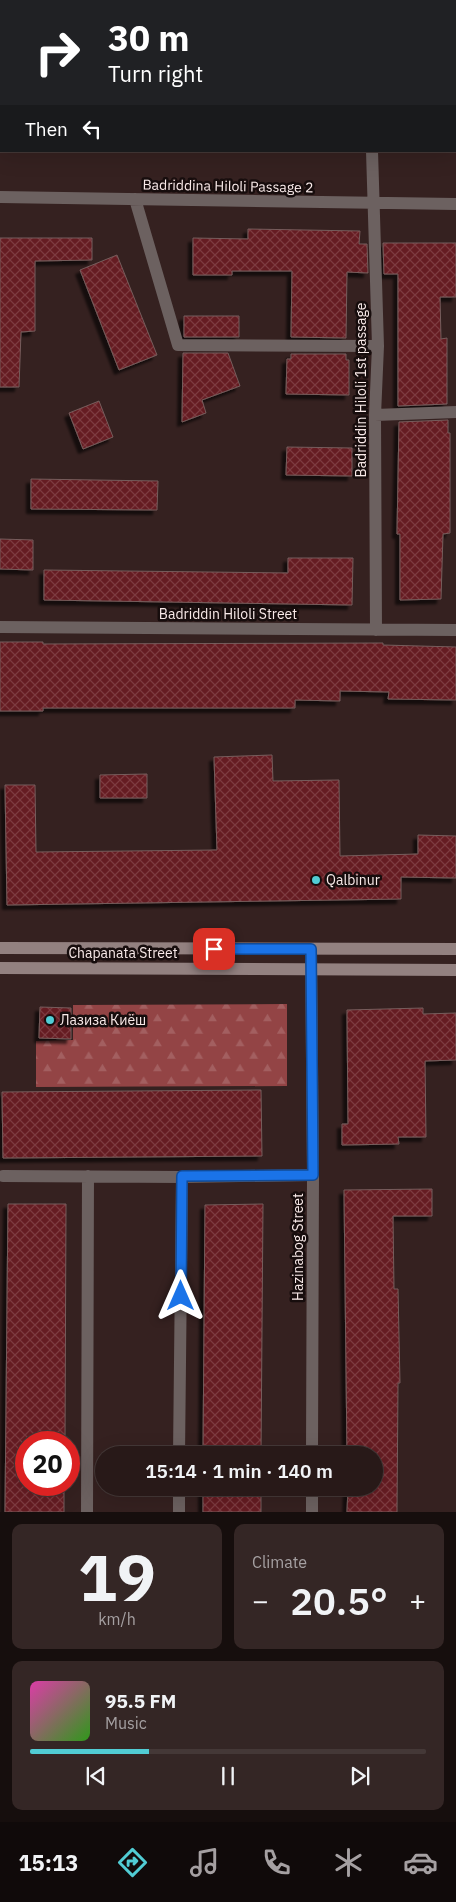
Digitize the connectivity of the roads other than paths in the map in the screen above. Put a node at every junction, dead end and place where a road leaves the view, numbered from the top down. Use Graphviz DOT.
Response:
graph roads {
  1 [pos="372,152"];
  2 [pos="0,197"];
  3 [pos="135,200"];
  4 [pos="373,204"];
  5 [pos="456,204"];
  6 [pos="378,346"];
  7 [pos="456,412"];
  8 [pos="375,415"];
  9 [pos="0,627"];
  10 [pos="376,630"];
  11 [pos="456,630"];
  12 [pos="0,948"];
  13 [pos="311,949"];
  14 [pos="456,949"];
  15 [pos="0,968"];
  16 [pos="311,969"];
  17 [pos="456,970"];
  18 [pos="313,1175"];
  19 [pos="3,1176"];
  20 [pos="88,1176"];
  21 [pos="182,1176"];
  22 [pos="180,1446"];
  23 [pos="312,1446"];
  24 [pos="179,1496"];
  25 [pos="312,1496"];
  26 [pos="87,1512"];
  27 [pos="179,1512"];
  28 [pos="312,1512"];
  1 -- 4 [label="street, Badriddin Hiloli 1st passage"];
  2 -- 3 [label="street, Badriddina Hiloli Passage 2"];
  3 -- 4 [label="street, Badriddina Hiloli Passage 2"];
  3 -- 6 [label="street"];
  4 -- 5 [label="street, Badriddina Hiloli Passage 2"];
  4 -- 6 [label="street, Badriddin Hiloli 1st passage"];
  6 -- 8 [label="street, Badriddin Hiloli 1st passage"];
  7 -- 8 [label="street"];
  8 -- 10 [label="street, Badriddin Hiloli 1st passage"];
  9 -- 10 [label="street, Badriddin Hiloli Street"];
  10 -- 11 [label="street, Badriddin Hiloli Street"];
  12 -- 13 [label="main road, Chapanata Street"];
  13 -- 14 [label="main road, Chapanata Street"];
  13 -- 16 [label="street, Hazinabog Street"];
  15 -- 16 [label="main road, Chapanata Street"];
  16 -- 17 [label="main road, Chapanata Street"];
  16 -- 18 [label="street, Hazinabog Street"];
  18 -- 21 [label="street"];
  18 -- 23 [label="street, Hazinabog Street"];
  19 -- 20 [label="street"];
  20 -- 21 [label="street"];
  20 -- 26 [label="street"];
  21 -- 22 [label="street"];
  24 -- 27 [label="street"];
  25 -- 28 [label="street"];
}
